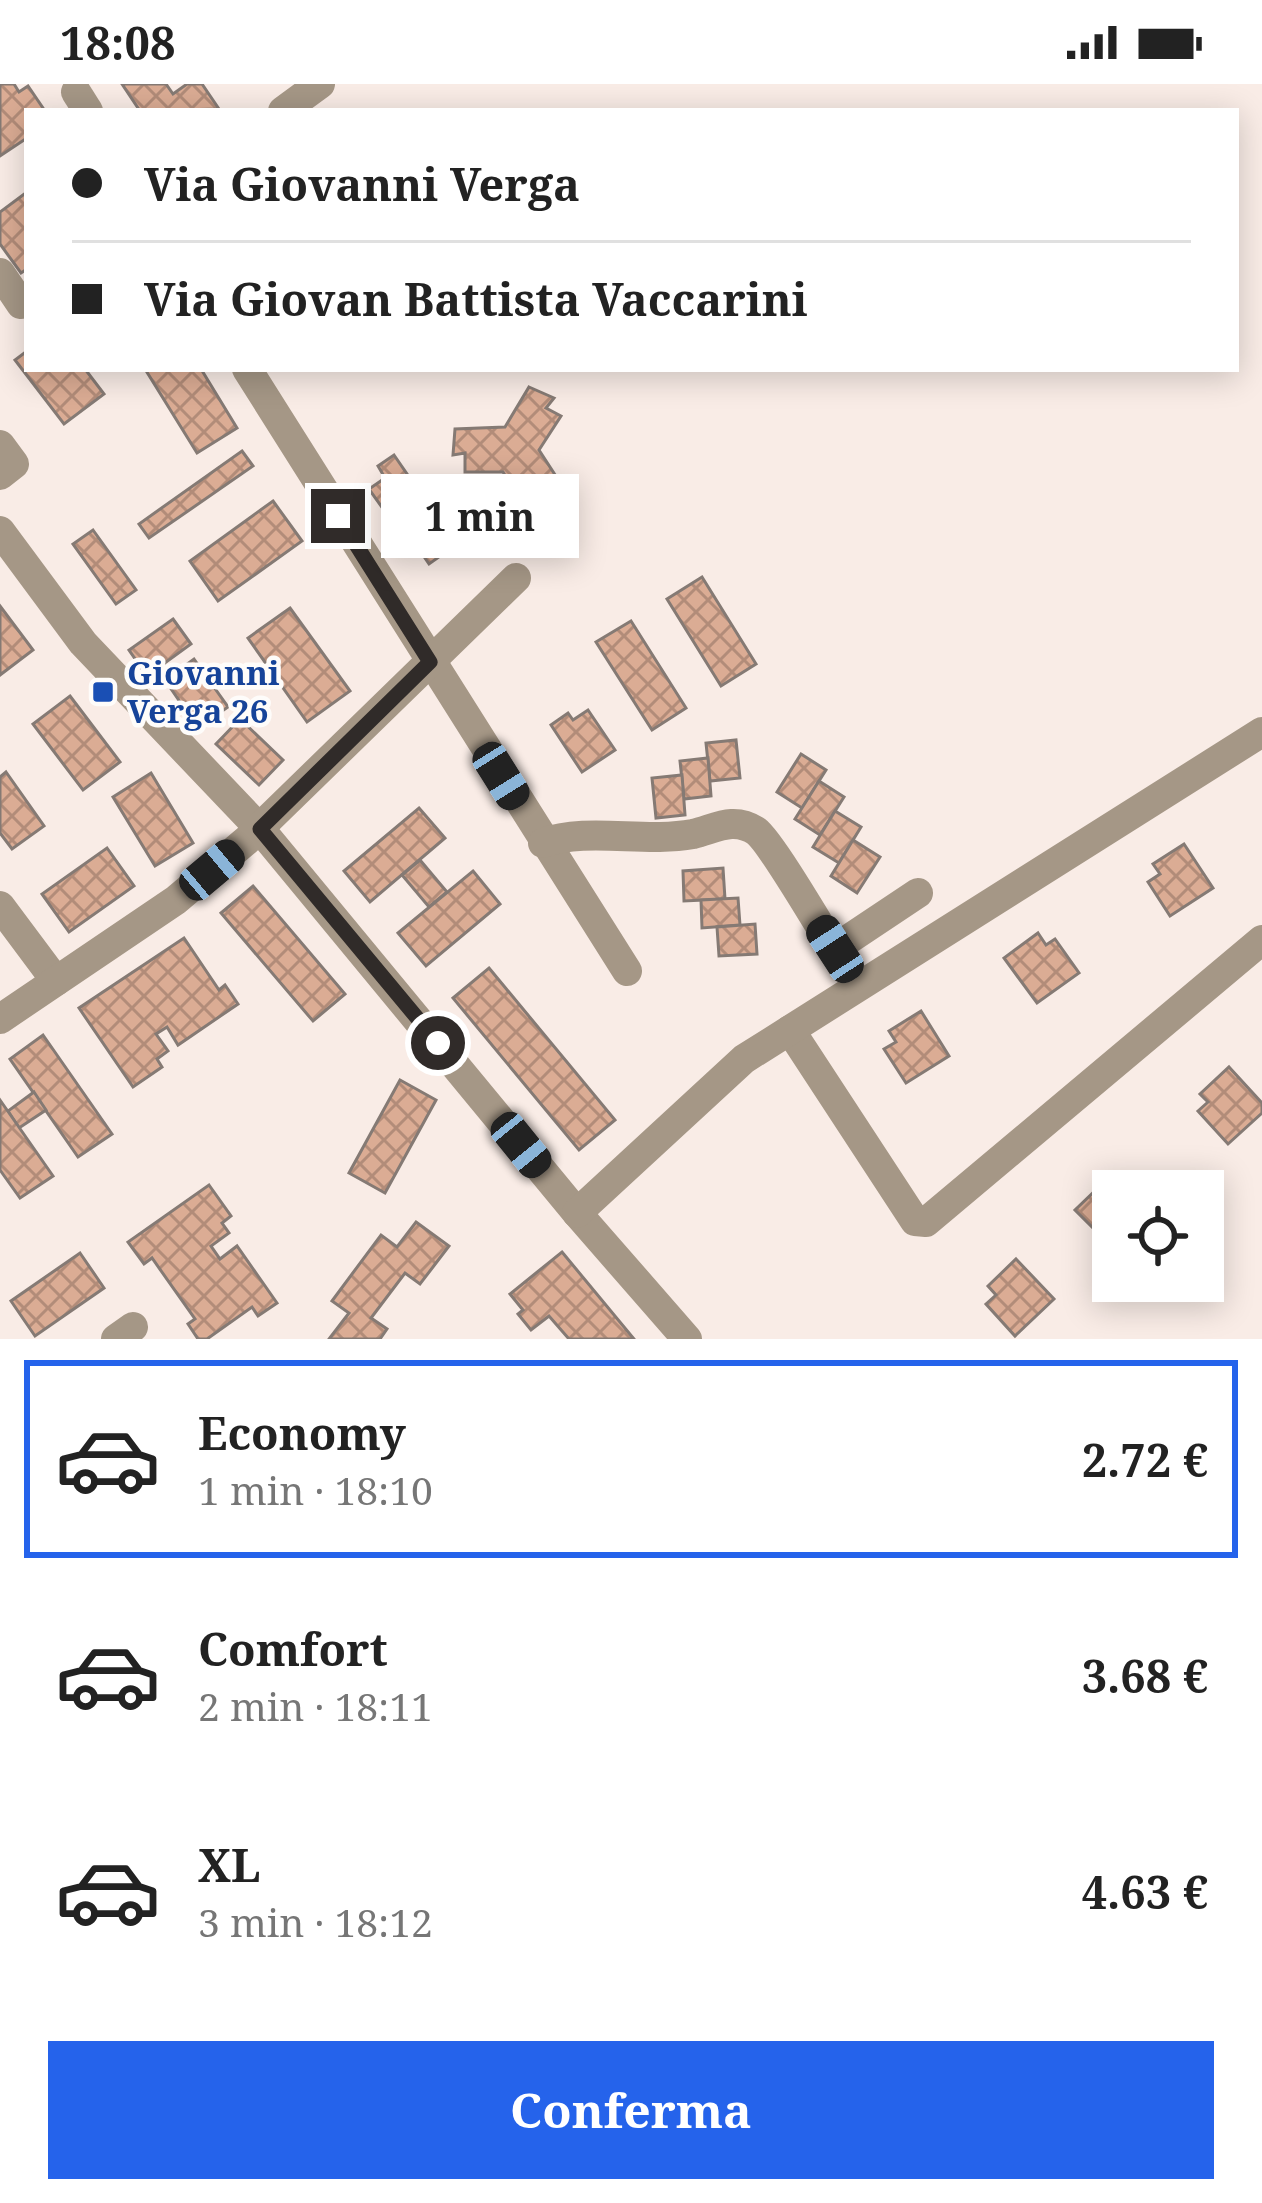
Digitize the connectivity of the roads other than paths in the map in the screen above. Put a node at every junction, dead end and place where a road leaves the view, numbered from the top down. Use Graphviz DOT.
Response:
graph roads {
  1 [pos="320,84"];
  2 [pos="288,108"];
  3 [pos="0,273"];
  4 [pos="16,307"];
  5 [pos="249,372"];
  6 [pos="0,446"];
  7 [pos="0,475"];
  8 [pos="0,531"];
  9 [pos="516,578"];
  10 [pos="430,662"];
  11 [pos="1262,732"];
  12 [pos="260,829"];
  13 [pos="548,850"];
  14 [pos="918,893"];
  15 [pos="0,906"];
  16 [pos="1262,940"];
  17 [pos="627,971"];
  18 [pos="56,981"];
  19 [pos="0,1019"];
  20 [pos="790,1030"];
  21 [pos="577,1213"];
  22 [pos="687,1339"];
  1 -- 2 [label="street"];
  3 -- 4 [label="street"];
  5 -- 10 [label="street"];
  6 -- 7 [label="street"];
  8 -- 12 [label="street"];
  9 -- 10 [label="street"];
  10 -- 12 [label="street"];
  10 -- 13 [label="street"];
  11 -- 20 [label="street"];
  12 -- 18 [label="street"];
  12 -- 21 [label="street"];
  13 -- 14 [label="street"];
  13 -- 17 [label="street"];
  15 -- 18 [label="street"];
  16 -- 20 [label="street"];
  18 -- 19 [label="street"];
  20 -- 21 [label="street"];
  21 -- 22 [label="street"];
}
